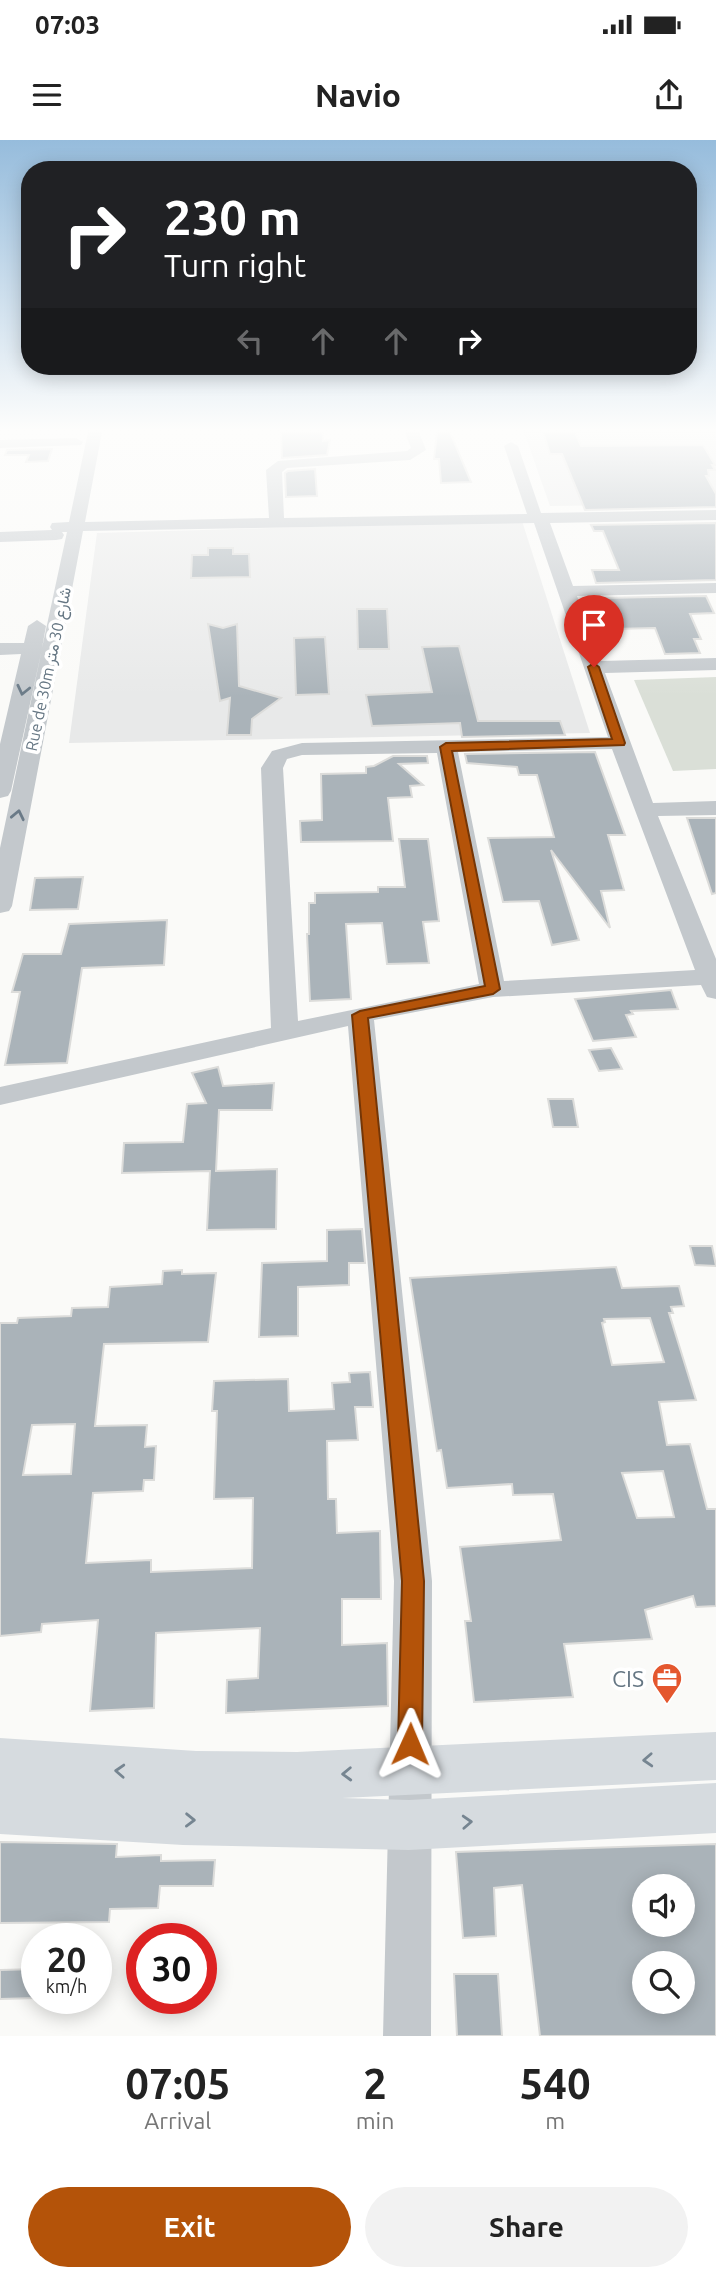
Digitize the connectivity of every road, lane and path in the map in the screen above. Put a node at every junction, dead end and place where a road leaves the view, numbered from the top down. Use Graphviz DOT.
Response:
graph roads {
  1 [pos="67,520"];
  2 [pos="68,520"];
  3 [pos="195,520"];
  4 [pos="302,520"];
  5 [pos="539,520"];
  6 [pos="66,526"];
  7 [pos="0,537"];
  8 [pos="716,589"];
  9 [pos="567,591"];
  10 [pos="33,648"];
  11 [pos="0,649"];
  12 [pos="716,664"];
  13 [pos="594,667"];
  14 [pos="620,743"];
  15 [pos="446,747"];
  16 [pos="0,791"];
  17 [pos="716,808"];
  18 [pos="644,810"];
  19 [pos="0,906"];
  20 [pos="714,981"];
  21 [pos="493,989"];
  22 [pos="360,1015"];
  23 [pos="285,1034"];
  24 [pos="0,1096"];
  25 [pos="716,1756"];
  26 [pos="0,1762"];
  27 [pos="410,1772"];
  28 [pos="716,1808"];
  29 [pos="0,1809"];
  30 [pos="409,1825"];
  31 [pos="407,2036"];
  1 -- 6 [label="street, Rue de 30m شارع 30 متر"];
  2 -- 6 [label="street, Rue de 30m شارع 30 متر"];
  3 -- 6 [label="street"];
  4 -- 6 [label="street"];
  5 -- 9 [label="street"];
  6 -- 7 [label="street"];
  6 -- 10 [label="street, Rue de 30m شارع 30 متر"];
  19 -- 6 [label="street, Rue de 30m شارع 30 متر, one-way"];
  8 -- 9 [label="street"];
  9 -- 13 [label="street"];
  10 -- 11 [label="street"];
  10 -- 16 [label="street, Rue de 30m شارع 30 متر, one-way"];
  12 -- 13 [label="street"];
  13 -- 14 [label="street"];
  14 -- 15 [label="street"];
  14 -- 18 [label="street"];
  15 -- 21 [label="street"];
  15 -- 23 [label="street"];
  17 -- 18 [label="street"];
  18 -- 20 [label="street"];
  20 -- 21 [label="street"];
  21 -- 22 [label="street"];
  22 -- 23 [label="street"];
  22 -- 27 [label="street"];
  23 -- 24 [label="street"];
  25 -- 27 [label="main road, one-way"];
  27 -- 26 [label="main road, one-way"];
  27 -- 30 [label="street"];
  30 -- 28 [label="main road, one-way"];
  29 -- 30 [label="main road, one-way"];
  30 -- 31 [label="street"];
}
